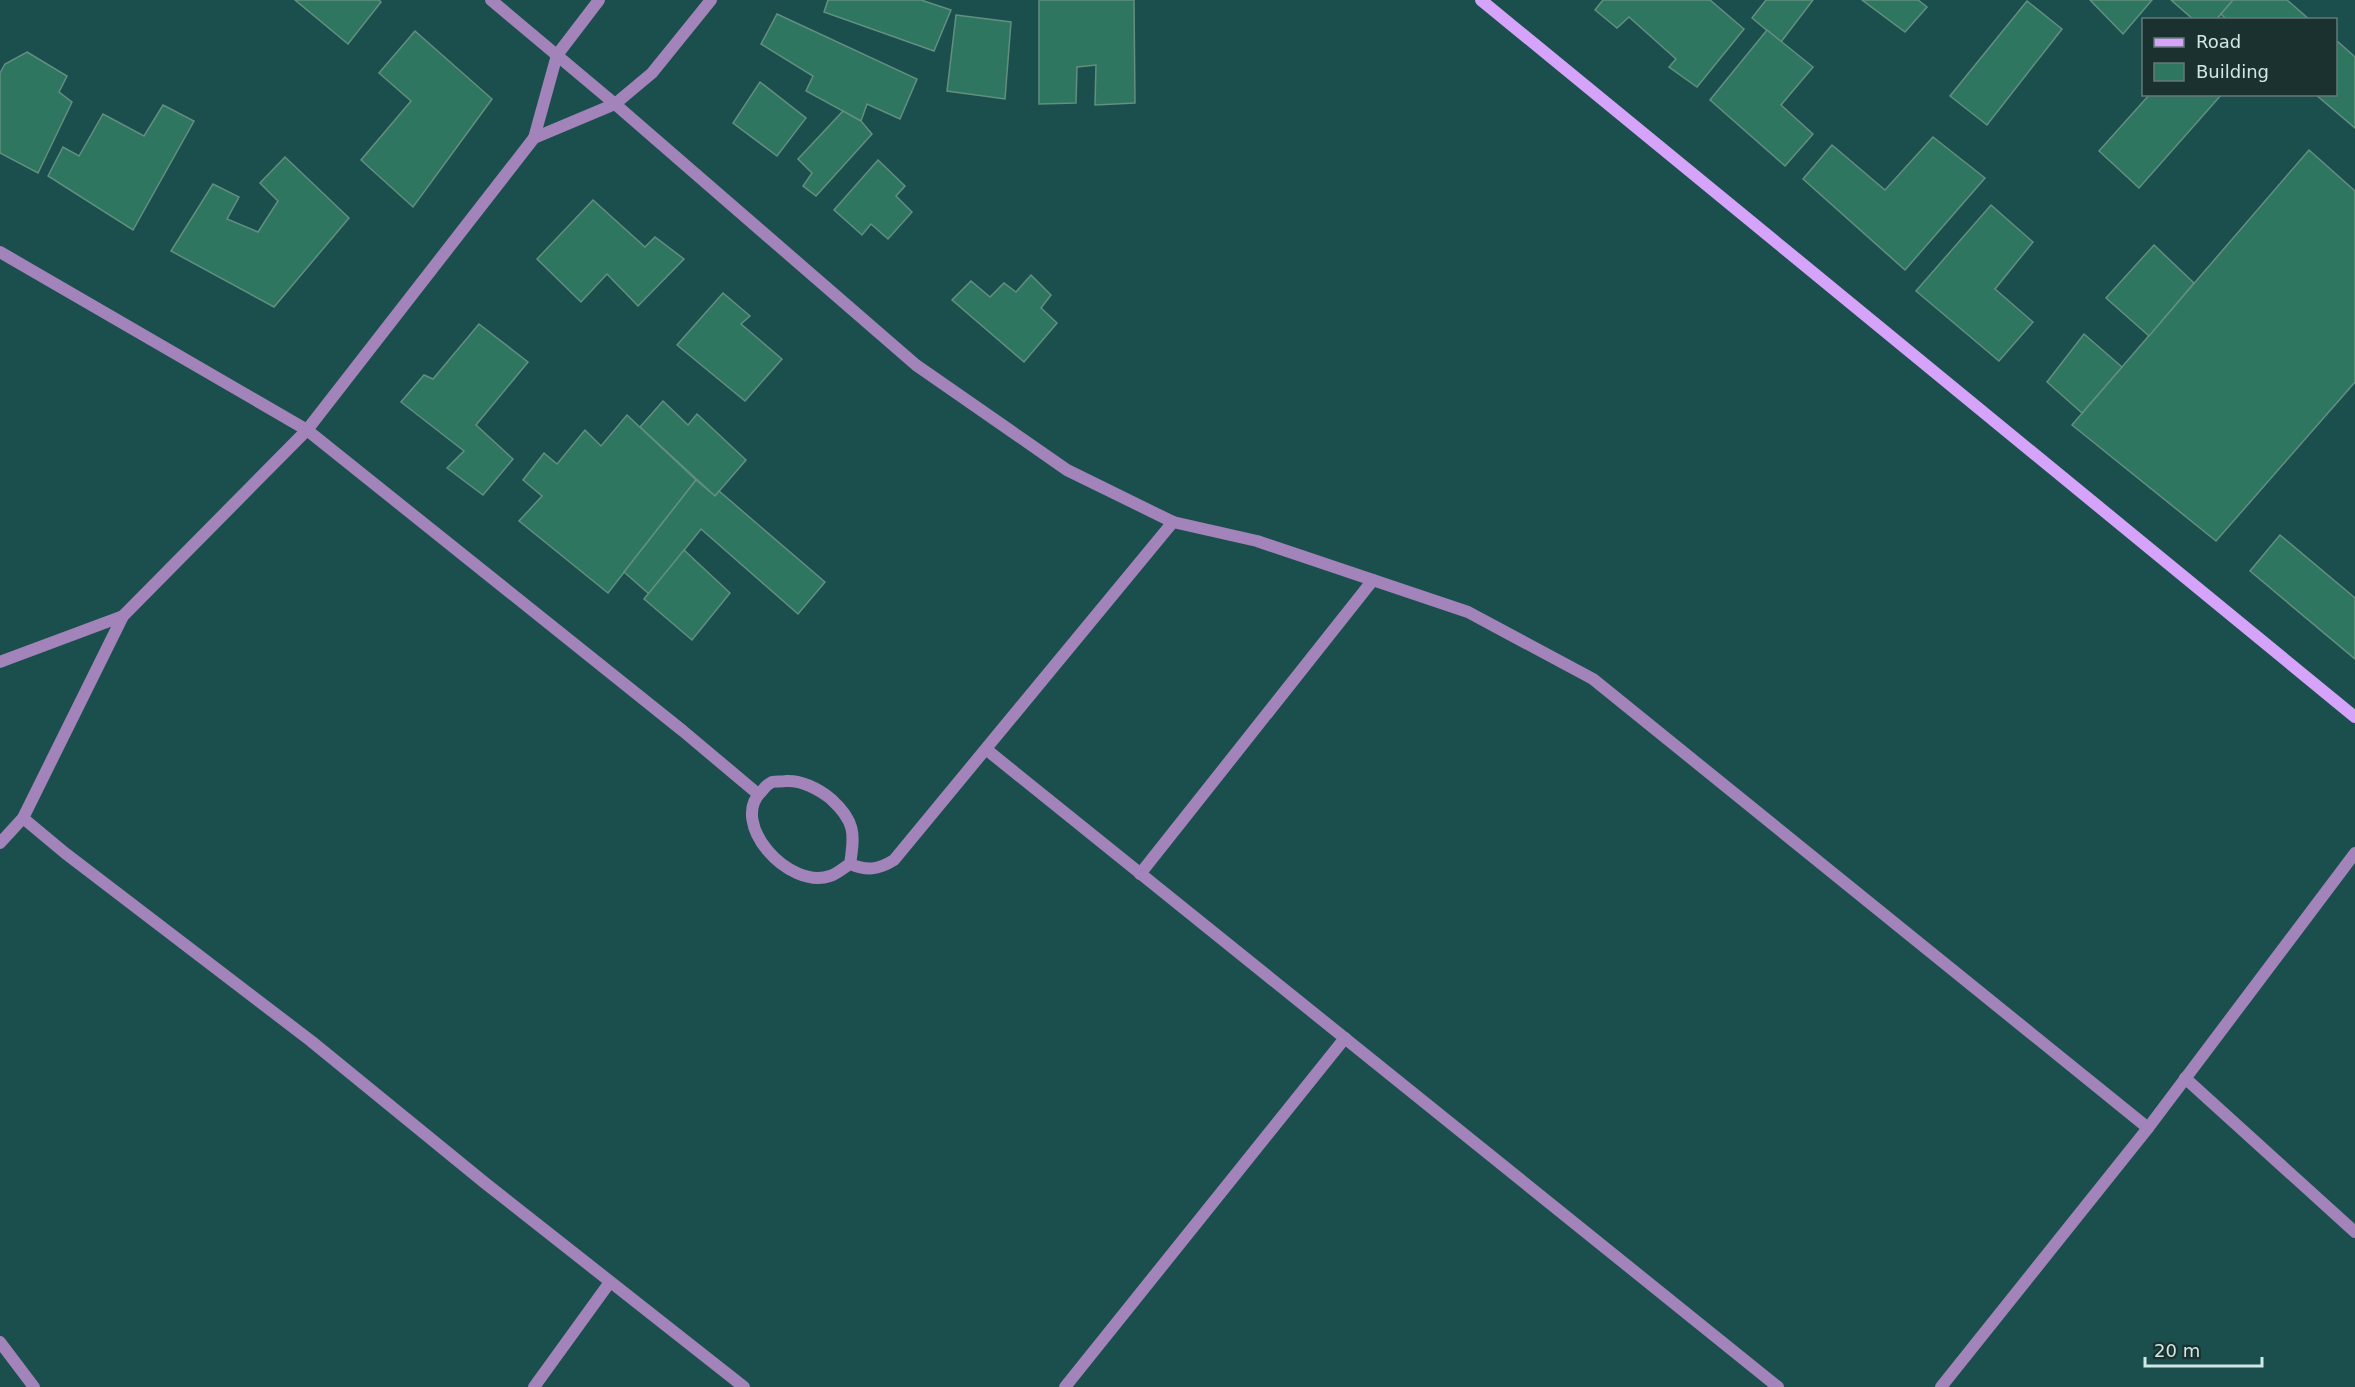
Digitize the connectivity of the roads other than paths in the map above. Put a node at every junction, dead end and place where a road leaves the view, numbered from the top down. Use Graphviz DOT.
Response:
graph roads {
  1 [pos="491,0"];
  2 [pos="599,0"];
  3 [pos="711,0"];
  4 [pos="1481,0"];
  5 [pos="557,55"];
  6 [pos="615,104"];
  7 [pos="534,138"];
  8 [pos="0,252"];
  9 [pos="307,430"];
  10 [pos="1173,522"];
  11 [pos="1373,580"];
  12 [pos="123,616"];
  13 [pos="0,662"];
  14 [pos="2355,717"];
  15 [pos="987,750"];
  16 [pos="758,794"];
  17 [pos="23,818"];
  18 [pos="0,843"];
  19 [pos="2355,853"];
  20 [pos="850,864"];
  21 [pos="1140,874"];
  22 [pos="1345,1038"];
  23 [pos="2185,1078"];
  24 [pos="2148,1128"];
  25 [pos="2355,1232"];
  26 [pos="610,1282"];
  27 [pos="0,1342"];
  28 [pos="34,1387"];
  29 [pos="534,1387"];
  30 [pos="744,1387"];
  31 [pos="1065,1387"];
  32 [pos="1778,1387"];
  33 [pos="1941,1387"];
  1 -- 5 [label="street"];
  2 -- 5 [label="street"];
  3 -- 6 [label="street"];
  4 -- 14 [label="street"];
  5 -- 6 [label="street"];
  5 -- 7 [label="street"];
  6 -- 7 [label="street"];
  6 -- 10 [label="street"];
  7 -- 9 [label="street"];
  8 -- 9 [label="street"];
  9 -- 12 [label="street"];
  9 -- 16 [label="street"];
  10 -- 11 [label="street"];
  10 -- 15 [label="street"];
  11 -- 21 [label="street"];
  11 -- 24 [label="street"];
  12 -- 13 [label="street"];
  12 -- 17 [label="street"];
  15 -- 20 [label="street"];
  15 -- 21 [label="street"];
  16 -- 20 [label="street"];
  16 -- 20 [label="street"];
  17 -- 18 [label="street"];
  17 -- 26 [label="street"];
  19 -- 23 [label="street"];
  21 -- 22 [label="street"];
  22 -- 31 [label="street"];
  22 -- 32 [label="street"];
  23 -- 24 [label="street"];
  23 -- 25 [label="street"];
  24 -- 33 [label="street"];
  26 -- 29 [label="street"];
  26 -- 30 [label="street"];
  27 -- 28 [label="street"];
}
